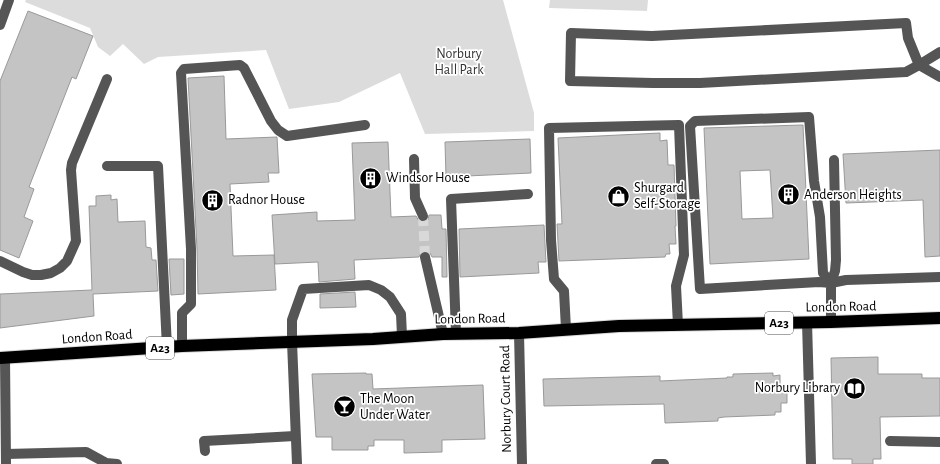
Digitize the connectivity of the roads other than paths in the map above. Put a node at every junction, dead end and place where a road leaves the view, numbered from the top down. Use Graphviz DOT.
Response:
graph roads {
  1 [pos="9,0"];
  2 [pos="0,25"];
  3 [pos="940,52"];
  4 [pos="919,66"];
  5 [pos="940,76"];
  6 [pos="107,78"];
  7 [pos="365,125"];
  8 [pos="414,159"];
  9 [pos="834,160"];
  10 [pos="107,166"];
  11 [pos="528,194"];
  12 [pos="423,216"];
  13 [pos="425,257"];
  14 [pos="0,261"];
  15 [pos="940,277"];
  16 [pos="831,283"];
  17 [pos="940,318"];
  18 [pos="807,322"];
  19 [pos="831,322"];
  20 [pos="678,325"];
  21 [pos="566,329"];
  22 [pos="456,333"];
  23 [pos="519,333"];
  24 [pos="443,334"];
  25 [pos="402,336"];
  26 [pos="292,342"];
  27 [pos="182,346"];
  28 [pos="167,347"];
  29 [pos="2,358"];
  30 [pos="295,436"];
  31 [pos="890,442"];
  32 [pos="940,442"];
  33 [pos="205,451"];
  34 [pos="6,459"];
  35 [pos="117,464"];
  36 [pos="296,464"];
  37 [pos="522,464"];
  38 [pos="656,464"];
  39 [pos="664,464"];
  40 [pos="811,464"];
  1 -- 2 [label="street"];
  3 -- 4 [label="street"];
  4 -- 4 [label="street"];
  4 -- 5 [label="street"];
  6 -- 14 [label="street"];
  7 -- 27 [label="street"];
  8 -- 12 [label="street"];
  9 -- 16 [label="street"];
  10 -- 28 [label="street"];
  11 -- 22 [label="street"];
  13 -- 24 [label="street"];
  15 -- 16 [label="street"];
  16 -- 16 [label="street"];
  16 -- 19 [label="street"];
  17 -- 19 [label="highway, London Road / A23"];
  18 -- 19 [label="highway, London Road / A23"];
  18 -- 20 [label="highway, London Road / A23"];
  18 -- 40 [label="street"];
  20 -- 21 [label="highway, London Road / A23"];
  20 -- 21 [label="street"];
  21 -- 23 [label="highway, London Road / A23"];
  22 -- 23 [label="highway, London Road / A23"];
  22 -- 24 [label="highway, London Road / A23"];
  23 -- 37 [label="street, Norbury Court Road"];
  24 -- 25 [label="highway, London Road / A23"];
  25 -- 26 [label="highway, London Road / A23"];
  25 -- 26 [label="street"];
  26 -- 27 [label="highway, London Road / A23"];
  26 -- 30 [label="street"];
  27 -- 28 [label="highway, London Road / A23"];
  28 -- 29 [label="highway, London Road / A23"];
  29 -- 34 [label="street"];
  30 -- 33 [label="street"];
  30 -- 36 [label="street"];
  31 -- 32 [label="street"];
  34 -- 35 [label="street"];
  38 -- 39 [label="street"];
}
